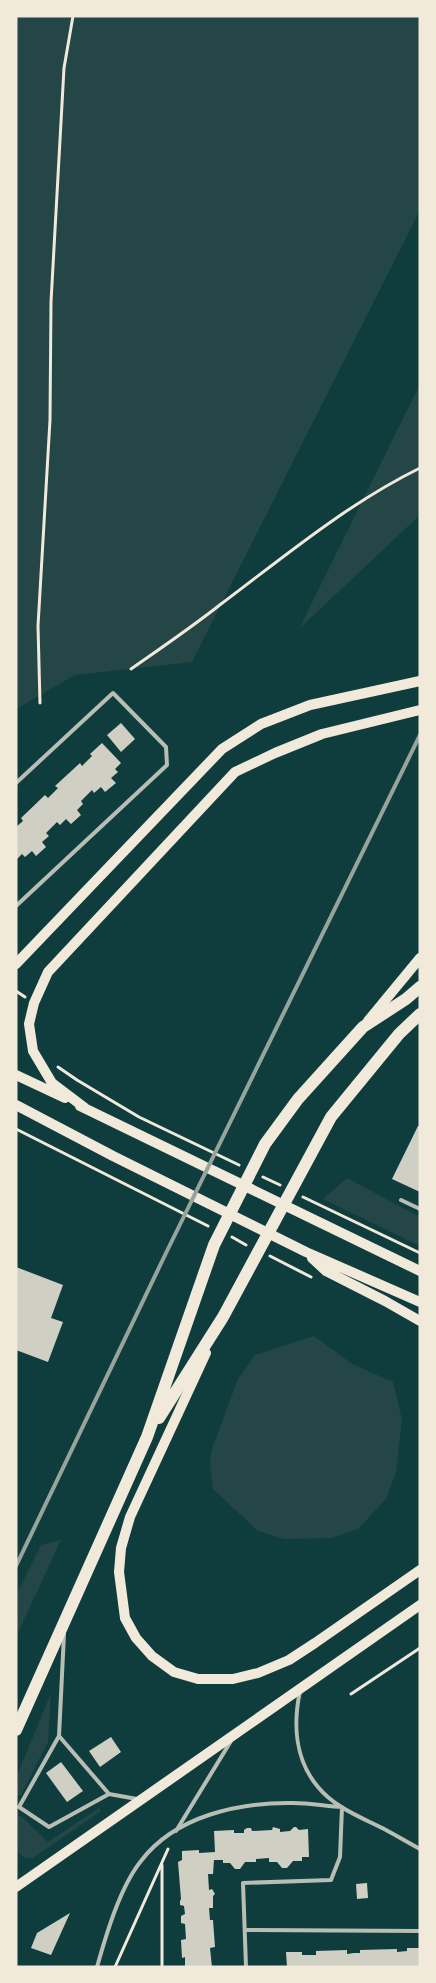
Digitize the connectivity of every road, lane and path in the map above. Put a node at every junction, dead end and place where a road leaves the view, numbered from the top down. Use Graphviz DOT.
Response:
graph roads {
  1 [pos="74,16"];
  2 [pos="420,468"];
  3 [pos="131,669"];
  4 [pos="418,681"];
  5 [pos="40,703"];
  6 [pos="415,711"];
  7 [pos="16,783"];
  8 [pos="16,906"];
  9 [pos="420,958"];
  10 [pos="16,964"];
  11 [pos="420,987"];
  12 [pos="16,991"];
  13 [pos="34,1003"];
  14 [pos="420,1014"];
  15 [pos="363,1027"];
  16 [pos="54,1063"];
  17 [pos="16,1075"];
  18 [pos="16,1105"];
  19 [pos="86,1108"];
  20 [pos="16,1110"];
  21 [pos="37,1116"];
  22 [pos="16,1129"];
  23 [pos="244,1168"];
  24 [pos="262,1176"];
  25 [pos="288,1189"];
  26 [pos="297,1193"];
  27 [pos="401,1200"];
  28 [pos="420,1209"];
  29 [pos="211,1227"];
  30 [pos="228,1236"];
  31 [pos="254,1248"];
  32 [pos="306,1252"];
  33 [pos="263,1253"];
  34 [pos="420,1253"];
  35 [pos="289,1266"];
  36 [pos="420,1271"];
  37 [pos="420,1302"];
  38 [pos="223,1317"];
  39 [pos="420,1321"];
  40 [pos="147,1437"];
  41 [pos="420,1570"];
  42 [pos="420,1604"];
  43 [pos="64,1622"];
  44 [pos="420,1648"];
  45 [pos="301,1687"];
  46 [pos="351,1694"];
  47 [pos="16,1730"];
  48 [pos="236,1732"];
  49 [pos="59,1736"];
  50 [pos="109,1794"];
  51 [pos="139,1800"];
  52 [pos="18,1808"];
  53 [pos="342,1808"];
  54 [pos="176,1830"];
  55 [pos="420,1849"];
  56 [pos="162,1862"];
  57 [pos="16,1886"];
  58 [pos="245,1930"];
  59 [pos="420,1932"];
  60 [pos="97,1967"];
  61 [pos="115,1967"];
  62 [pos="162,1967"];
  63 [pos="246,1967"];
  1 -- 5 [label="path"];
  2 -- 3 [label="path"];
  4 -- 10 [label="main road"];
  6 -- 13 [label="main road"];
  7 -- 8 [label="lane"];
  9 -- 15 [label="main road"];
  11 -- 15 [label="highway"];
  12 -- 13 [label="path"];
  13 -- 19 [label="main road"];
  14 -- 38 [label="highway"];
  15 -- 40 [label="highway"];
  16 -- 23 [label="path"];
  17 -- 19 [label="main road"];
  18 -- 21 [label="main road"];
  19 -- 36 [label="main road"];
  20 -- 21 [label="main road"];
  21 -- 32 [label="main road"];
  22 -- 29 [label="path"];
  24 -- 25 [label="path"];
  26 -- 34 [label="path"];
  27 -- 28 [label="lane"];
  30 -- 31 [label="path"];
  32 -- 37 [label="main road"];
  32 -- 39 [label="main road"];
  33 -- 35 [label="path"];
  38 -- 40 [label="highway"];
  38 -- 41 [label="main road"];
  40 -- 43 [label="highway"];
  42 -- 45 [label="main road"];
  43 -- 47 [label="highway"];
  43 -- 49 [label="lane"];
  44 -- 46 [label="path"];
  45 -- 48 [label="main road"];
  45 -- 53 [label="lane"];
  48 -- 51 [label="main road"];
  48 -- 54 [label="lane"];
  49 -- 50 [label="lane"];
  49 -- 52 [label="lane"];
  50 -- 51 [label="lane"];
  50 -- 52 [label="lane"];
  51 -- 57 [label="main road"];
  53 -- 54 [label="lane"];
  53 -- 55 [label="lane"];
  53 -- 58 [label="lane"];
  54 -- 56 [label="path"];
  54 -- 60 [label="lane"];
  56 -- 61 [label="path"];
  56 -- 62 [label="path"];
  58 -- 59 [label="lane"];
  58 -- 63 [label="lane"];
}
